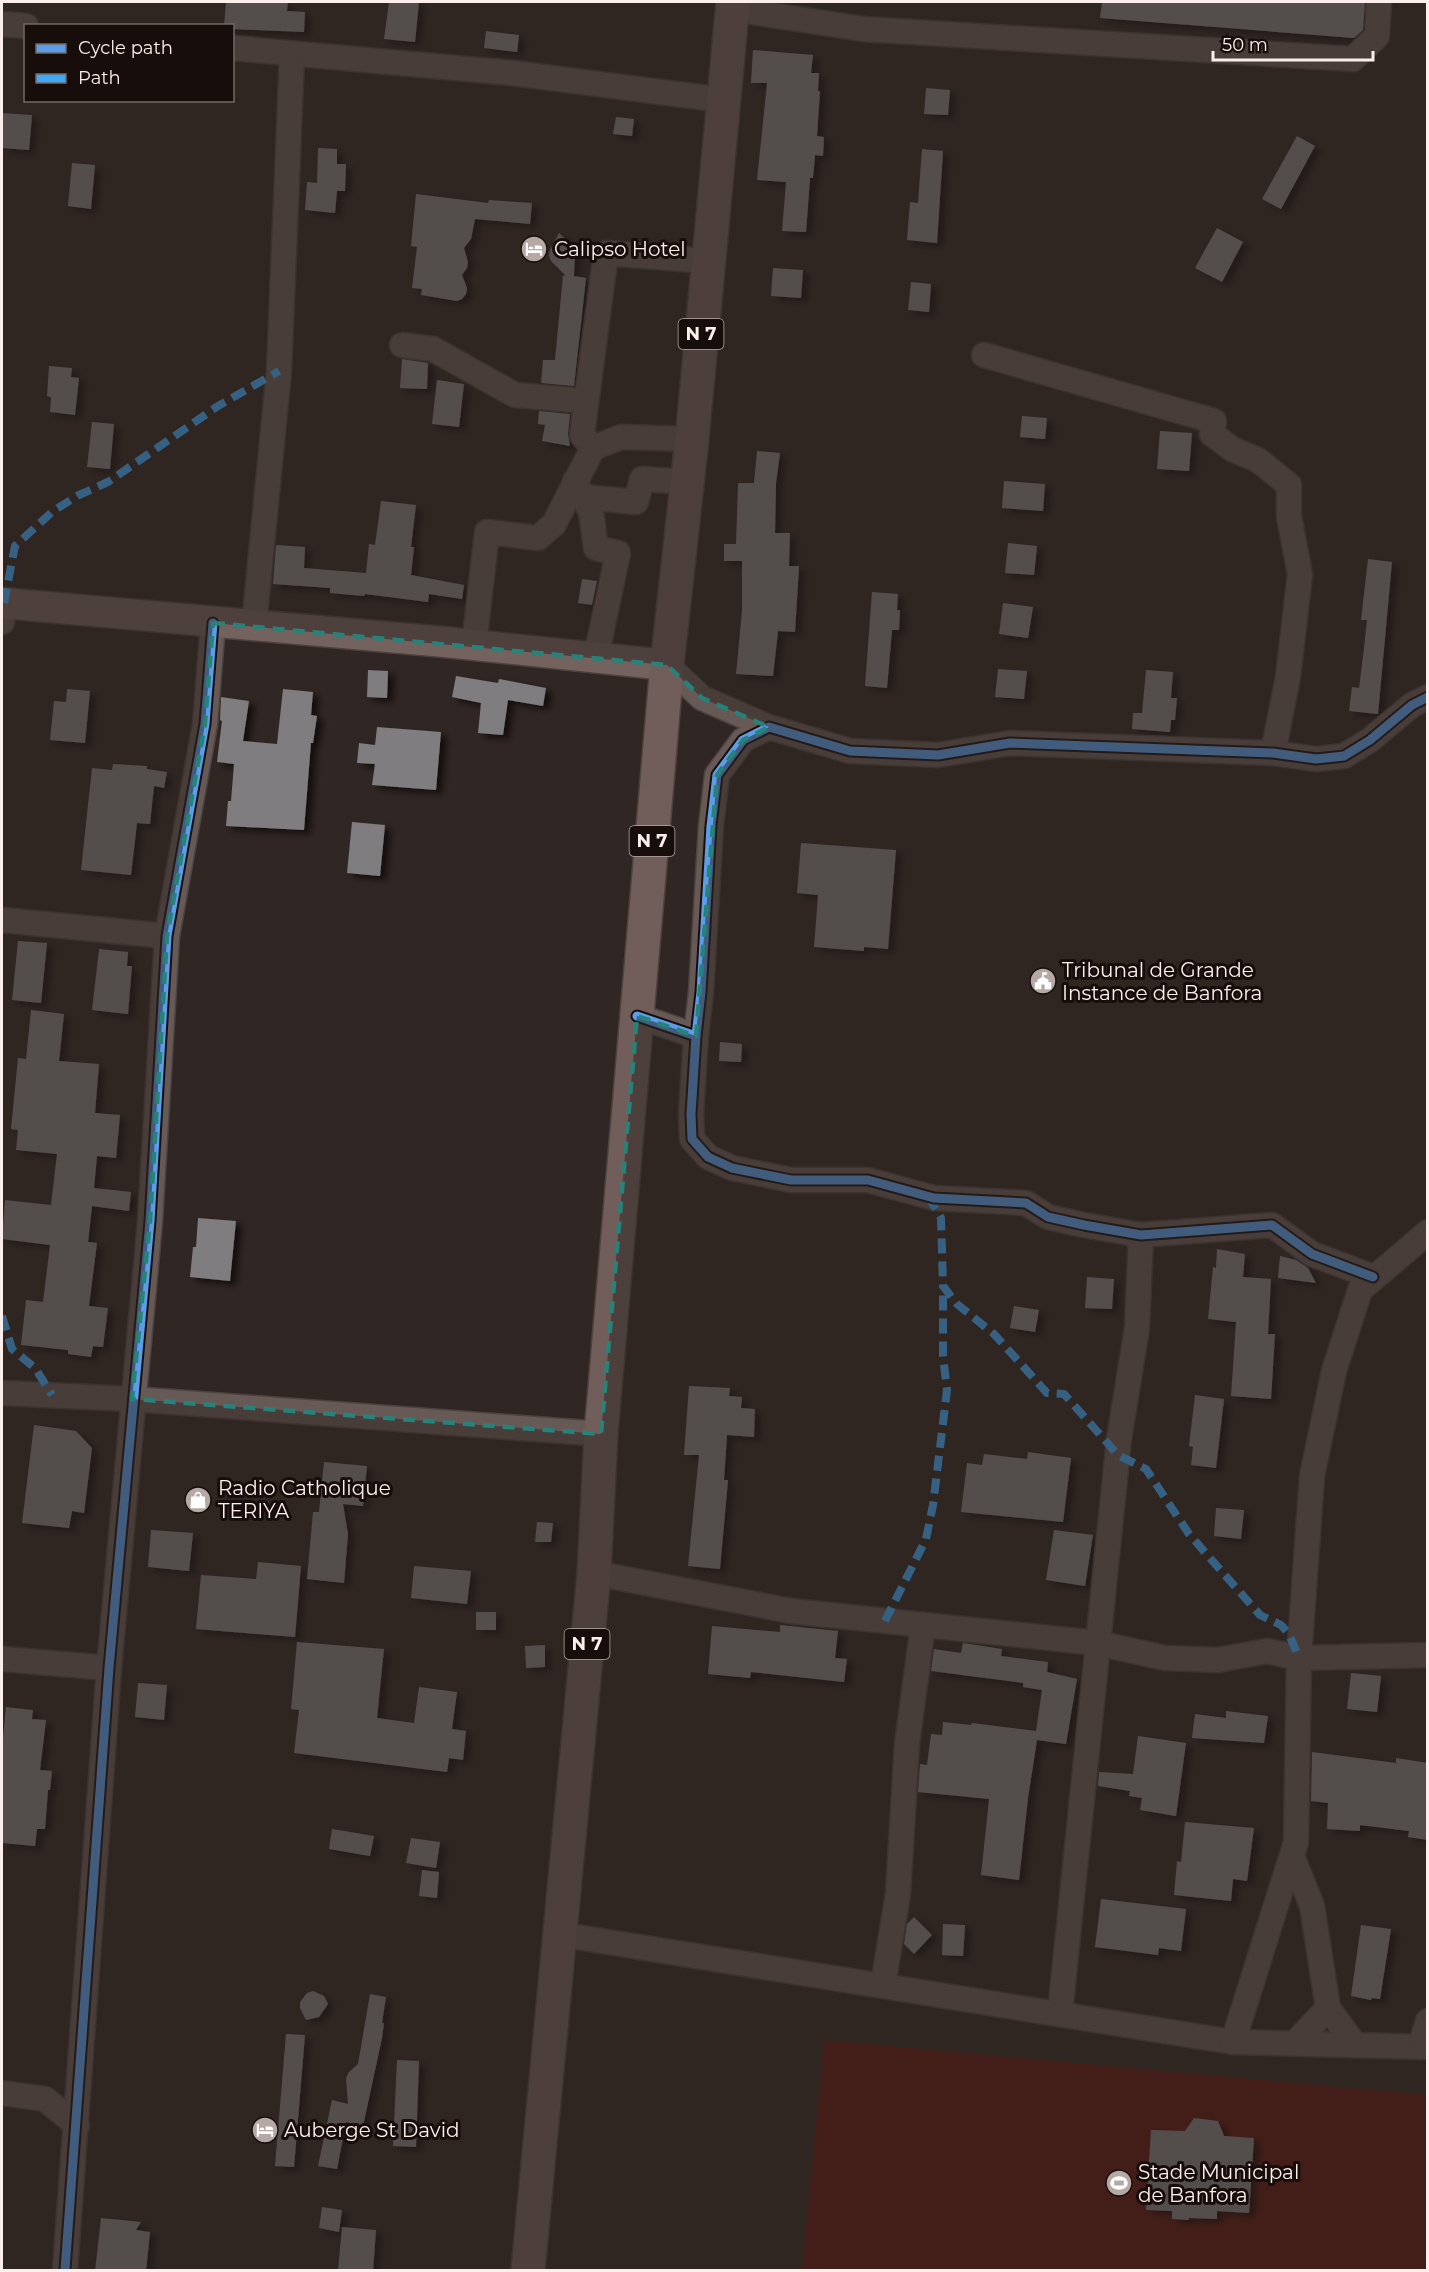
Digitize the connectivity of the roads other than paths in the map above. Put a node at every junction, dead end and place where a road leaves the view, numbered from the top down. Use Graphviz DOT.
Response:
graph roads {
  1 [pos="1379,2"];
  2 [pos="732,5"];
  3 [pos="2,24"];
  4 [pos="24,26"];
  5 [pos="234,48"];
  6 [pos="292,55"];
  7 [pos="723,100"];
  8 [pos="707,261"];
  9 [pos="402,345"];
  10 [pos="984,356"];
  11 [pos="586,401"];
  12 [pos="692,439"];
  13 [pos="593,448"];
  14 [pos="687,482"];
  15 [pos="580,489"];
  16 [pos="2,610"];
  17 [pos="213,623"];
  18 [pos="254,625"];
  19 [pos="474,645"];
  20 [pos="596,657"];
  21 [pos="667,665"];
  22 [pos="1428,697"];
  23 [pos="770,727"];
  24 [pos="1273,753"];
  25 [pos="2,920"];
  26 [pos="167,936"];
  27 [pos="637,1016"];
  28 [pos="696,1036"];
  29 [pos="1428,1232"];
  30 [pos="1141,1234"];
  31 [pos="1373,1277"];
  32 [pos="2,1393"];
  33 [pos="132,1399"];
  34 [pos="601,1434"];
  35 [pos="594,1573"];
  36 [pos="923,1625"];
  37 [pos="1097,1643"];
  38 [pos="1428,1655"];
  39 [pos="1299,1658"];
  40 [pos="2,1659"];
  41 [pos="109,1668"];
  42 [pos="1292,1856"];
  43 [pos="558,1934"];
  44 [pos="884,1985"];
  45 [pos="1328,2008"];
  46 [pos="1060,2013"];
  47 [pos="1428,2021"];
  48 [pos="1233,2042"];
  49 [pos="1295,2043"];
  50 [pos="1355,2045"];
  51 [pos="1424,2047"];
  52 [pos="2,2093"];
  53 [pos="77,2125"];
  54 [pos="65,2271"];
  55 [pos="528,2271"];
  1 -- 2 [label="street"];
  2 -- 7 [label="highway, N 7"];
  3 -- 4 [label="street"];
  5 -- 6 [label="street"];
  6 -- 7 [label="street"];
  6 -- 18 [label="street"];
  7 -- 8 [label="highway, N 7"];
  8 -- 11 [label="street"];
  8 -- 12 [label="highway, N 7"];
  9 -- 11 [label="street"];
  10 -- 24 [label="street"];
  11 -- 13 [label="street"];
  12 -- 13 [label="street"];
  12 -- 14 [label="highway, N 7"];
  13 -- 15 [label="street"];
  14 -- 15 [label="street"];
  14 -- 21 [label="highway, N 7"];
  15 -- 19 [label="street"];
  15 -- 20 [label="street"];
  16 -- 17 [label="main road"];
  17 -- 18 [label="main road"];
  17 -- 26 [label="street"];
  18 -- 19 [label="main road"];
  19 -- 20 [label="main road"];
  20 -- 21 [label="main road"];
  21 -- 23 [label="street"];
  21 -- 27 [label="highway, N 7"];
  22 -- 24 [label="street"];
  23 -- 24 [label="street"];
  23 -- 28 [label="street"];
  25 -- 26 [label="street"];
  26 -- 33 [label="street"];
  27 -- 28 [label="street"];
  27 -- 34 [label="highway, N 7"];
  28 -- 30 [label="street"];
  29 -- 31 [label="street"];
  30 -- 31 [label="street"];
  30 -- 37 [label="street"];
  31 -- 39 [label="street"];
  32 -- 33 [label="street"];
  33 -- 34 [label="street"];
  33 -- 41 [label="street"];
  34 -- 35 [label="highway, N 7"];
  35 -- 36 [label="street"];
  35 -- 43 [label="highway, N 7"];
  36 -- 37 [label="street"];
  36 -- 44 [label="street"];
  37 -- 39 [label="street"];
  37 -- 46 [label="street"];
  38 -- 39 [label="street"];
  39 -- 42 [label="street"];
  40 -- 41 [label="street"];
  41 -- 53 [label="street"];
  42 -- 45 [label="street"];
  42 -- 48 [label="street"];
  43 -- 44 [label="street"];
  43 -- 55 [label="highway, N 7"];
  44 -- 46 [label="street"];
  45 -- 49 [label="street"];
  45 -- 50 [label="street"];
  46 -- 48 [label="street"];
  47 -- 51 [label="street"];
  48 -- 49 [label="street"];
  49 -- 50 [label="street"];
  50 -- 51 [label="street"];
  52 -- 53 [label="street"];
  53 -- 54 [label="street"];
}
